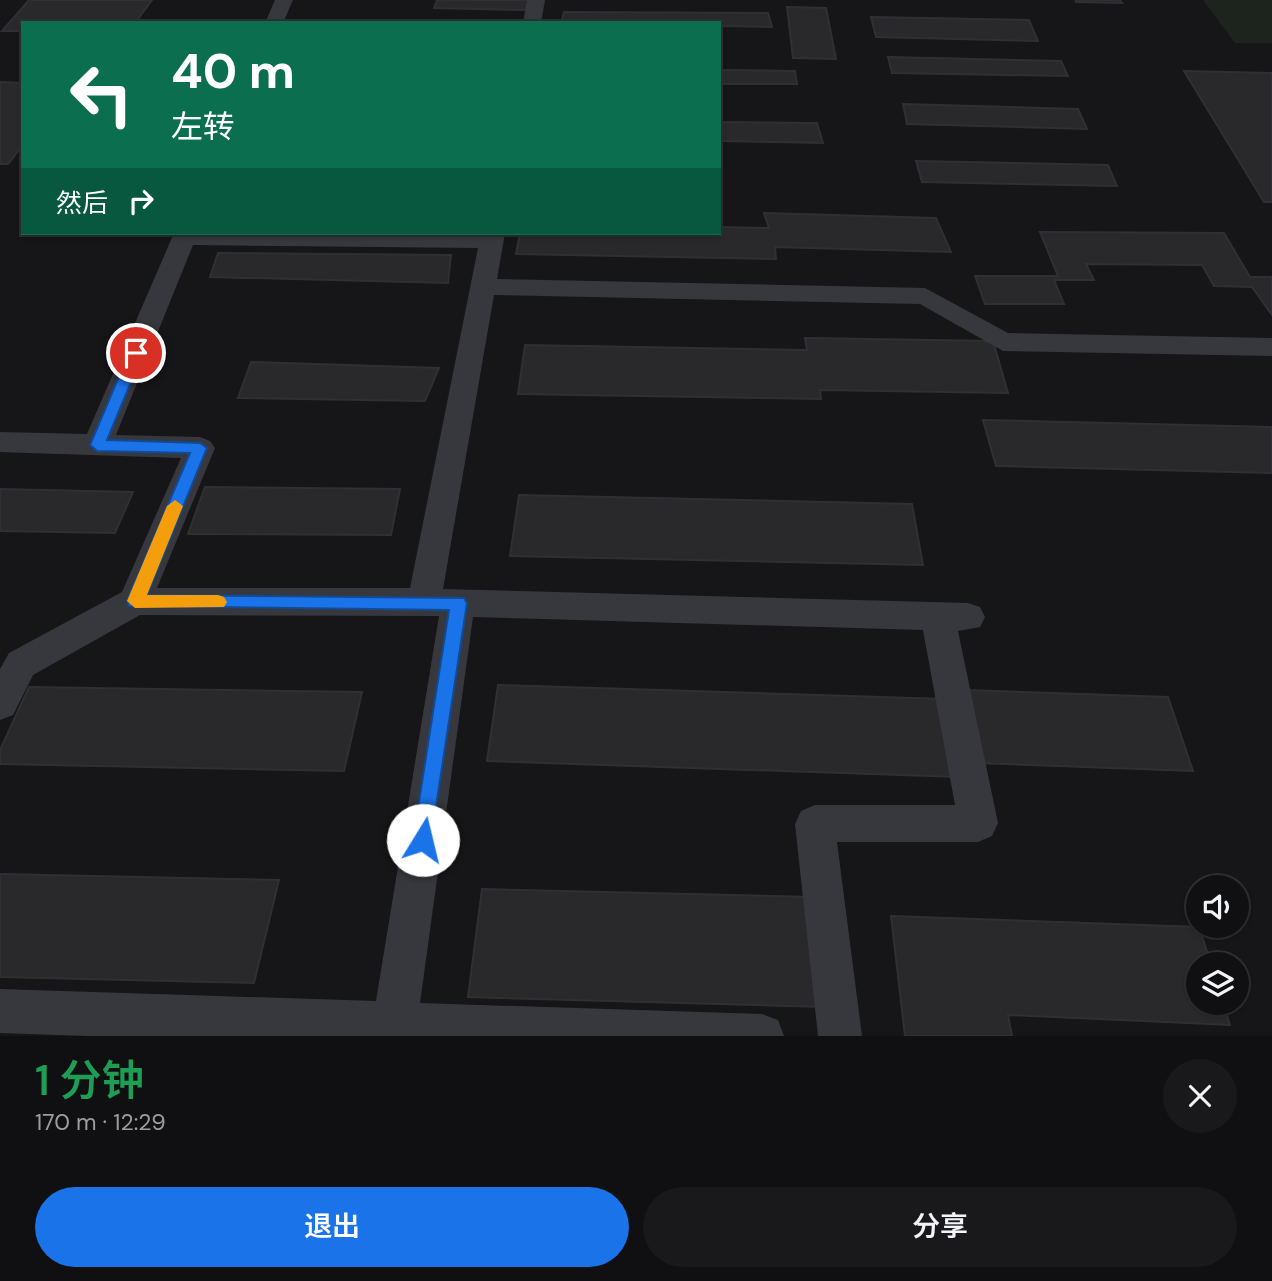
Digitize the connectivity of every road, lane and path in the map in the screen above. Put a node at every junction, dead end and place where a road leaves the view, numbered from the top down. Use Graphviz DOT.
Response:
graph roads {
  1 [pos="284,0"];
  2 [pos="536,0"];
  3 [pos="275,21"];
  4 [pos="532,21"];
  5 [pos="185,235"];
  6 [pos="492,237"];
  7 [pos="483,287"];
  8 [pos="1272,347"];
  9 [pos="0,442"];
  10 [pos="97,445"];
  11 [pos="135,601"];
  12 [pos="441,602"];
  13 [pos="0,705"];
  14 [pos="0,1011"];
  15 [pos="396,1024"];
  16 [pos="762,1036"];
  17 [pos="840,1036"];
  1 -- 3 [label="street"];
  2 -- 4 [label="street"];
  5 -- 6 [label="street"];
  5 -- 10 [label="street"];
  6 -- 7 [label="street"];
  7 -- 8 [label="street"];
  7 -- 12 [label="street"];
  9 -- 10 [label="street"];
  10 -- 11 [label="street"];
  11 -- 12 [label="street"];
  11 -- 13 [label="street"];
  12 -- 15 [label="street"];
  12 -- 17 [label="street"];
  14 -- 15 [label="street"];
  15 -- 16 [label="street"];
}
